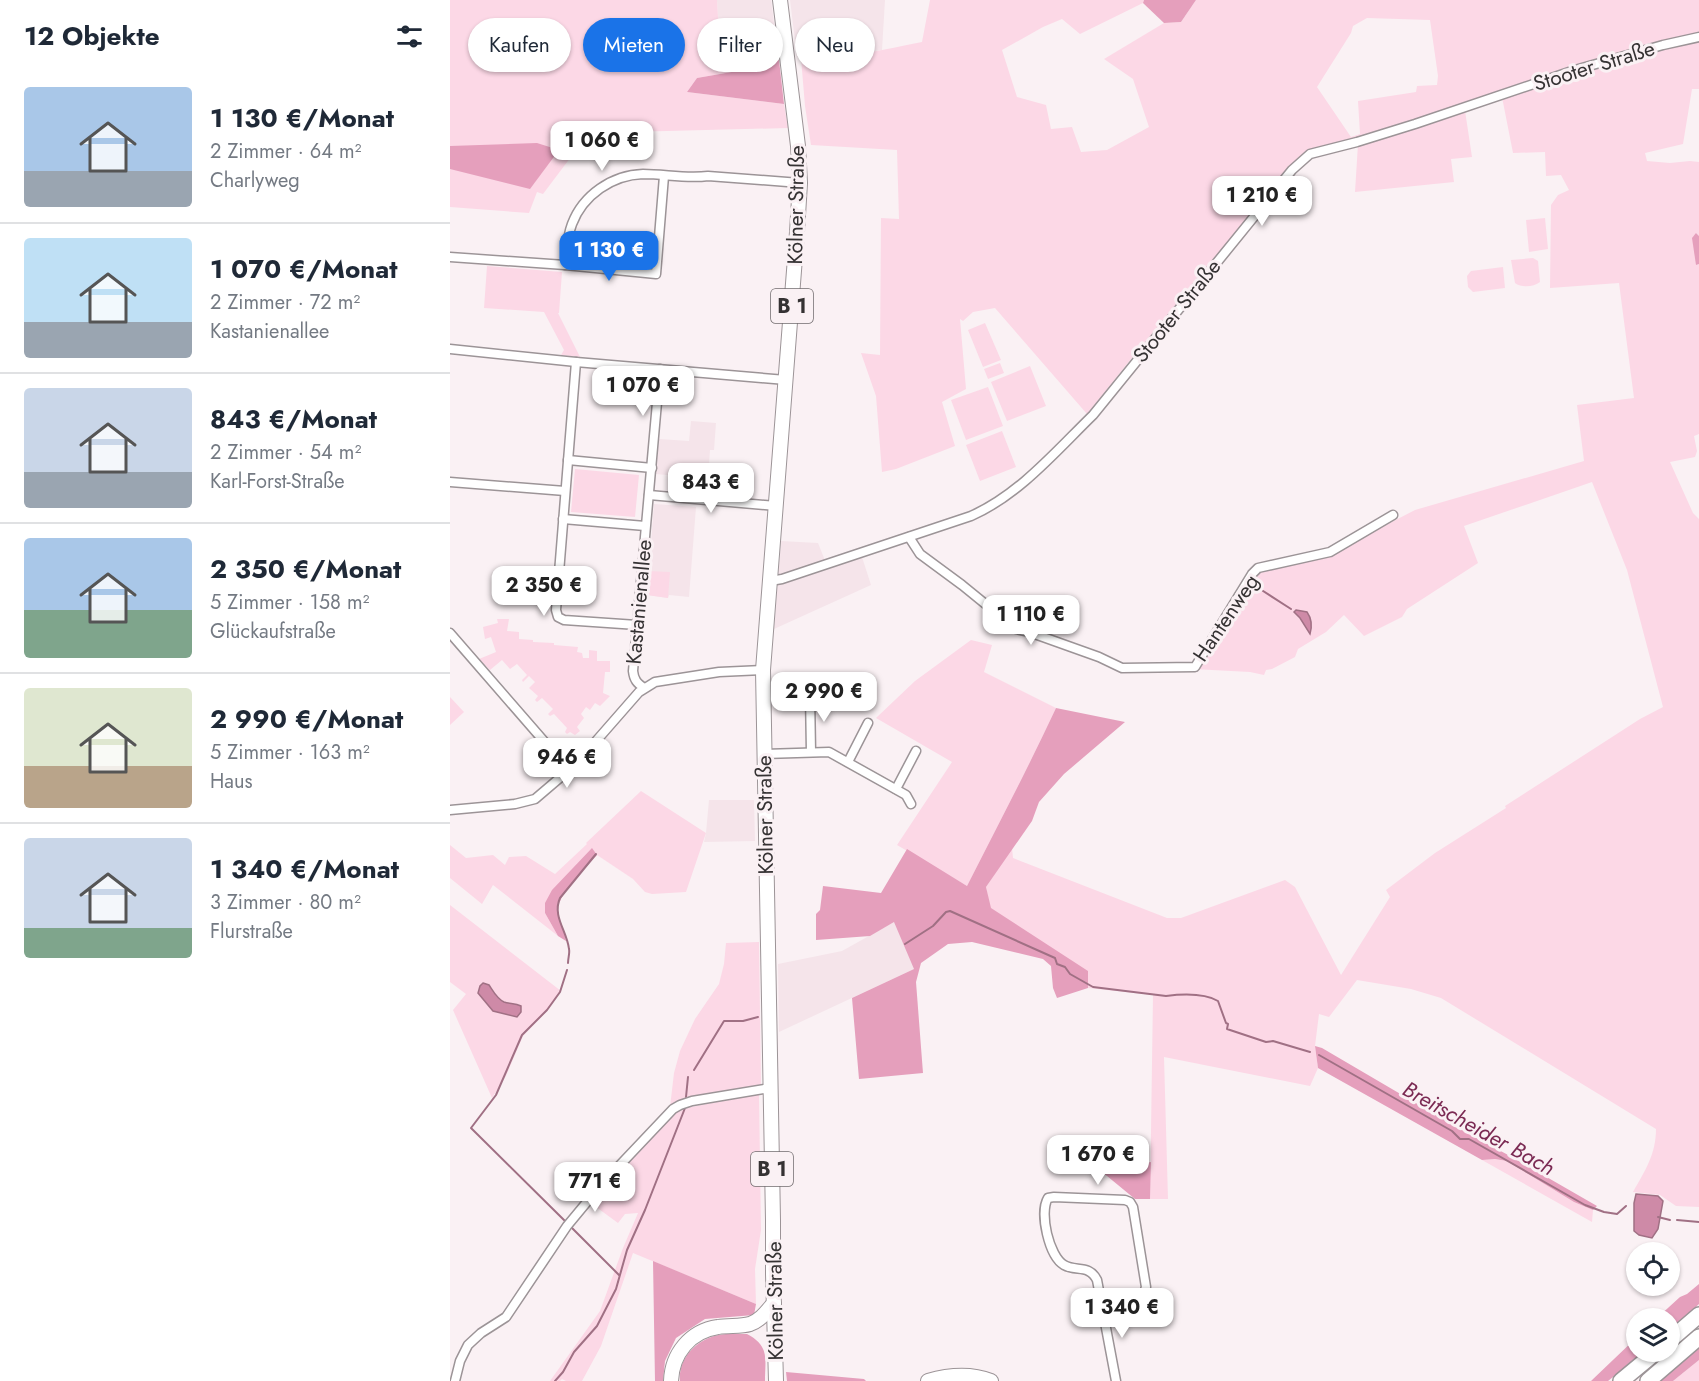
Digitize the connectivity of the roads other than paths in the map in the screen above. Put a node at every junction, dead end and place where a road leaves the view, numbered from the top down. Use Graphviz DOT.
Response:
graph roads {
  1 [pos="780,0"];
  2 [pos="1699,37"];
  3 [pos="664,176"];
  4 [pos="800,183"];
  5 [pos="450,257"];
  6 [pos="565,265"];
  7 [pos="450,349"];
  8 [pos="576,362"];
  9 [pos="660,369"];
  10 [pos="786,380"];
  11 [pos="568,460"];
  12 [pos="652,468"];
  13 [pos="450,482"];
  14 [pos="565,491"];
  15 [pos="649,495"];
  16 [pos="776,506"];
  17 [pos="1393,515"];
  18 [pos="563,519"];
  19 [pos="645,526"];
  20 [pos="909,537"];
  21 [pos="770,581"];
  22 [pos="637,625"];
  23 [pos="450,633"];
  24 [pos="763,670"];
  25 [pos="644,688"];
  26 [pos="810,694"];
  27 [pos="868,723"];
  28 [pos="916,751"];
  29 [pos="811,752"];
  30 [pos="764,753"];
  31 [pos="848,762"];
  32 [pos="569,770"];
  33 [pos="896,789"];
  34 [pos="911,804"];
  35 [pos="450,810"];
  36 [pos="771,1088"];
  37 [pos="774,1303"];
  38 [pos="1102,1303"];
  39 [pos="1699,1315"];
  40 [pos="748,1325"];
  41 [pos="1680,1331"];
  42 [pos="1699,1337"];
  43 [pos="776,1340"];
  44 [pos="1644,1362"];
  45 [pos="455,1381"];
  46 [pos="671,1381"];
  47 [pos="776,1381"];
  48 [pos="928,1381"];
  49 [pos="991,1381"];
  50 [pos="1116,1381"];
  51 [pos="1621,1381"];
  52 [pos="1648,1381"];
  1 -- 4 [label="main road, Kölner Straße / B 1"];
  2 -- 20 [label="street, Stooter Straße"];
  3 -- 4 [label="street"];
  3 -- 6 [label="street"];
  3 -- 6 [label="street"];
  4 -- 10 [label="main road, Kölner Straße / B 1"];
  5 -- 6 [label="street"];
  7 -- 8 [label="street"];
  8 -- 9 [label="street"];
  8 -- 11 [label="street"];
  9 -- 10 [label="street"];
  9 -- 12 [label="street, Kastanienallee"];
  10 -- 16 [label="main road, Kölner Straße / B 1"];
  11 -- 12 [label="street"];
  11 -- 14 [label="street"];
  12 -- 15 [label="street, Kastanienallee"];
  13 -- 14 [label="street"];
  14 -- 18 [label="street"];
  15 -- 16 [label="street"];
  15 -- 19 [label="street, Kastanienallee"];
  16 -- 21 [label="main road, Kölner Straße / B 1"];
  17 -- 20 [label="street, Hantenweg"];
  18 -- 19 [label="street"];
  18 -- 22 [label="street"];
  19 -- 22 [label="street, Kastanienallee"];
  20 -- 21 [label="street, Stooter Straße"];
  21 -- 24 [label="main road, Kölner Straße / B 1"];
  22 -- 25 [label="street, Kastanienallee"];
  23 -- 32 [label="street"];
  24 -- 25 [label="street"];
  24 -- 30 [label="main road, Kölner Straße / B 1"];
  25 -- 32 [label="street"];
  26 -- 29 [label="street"];
  27 -- 31 [label="street"];
  28 -- 33 [label="street"];
  29 -- 30 [label="street"];
  29 -- 31 [label="street"];
  30 -- 36 [label="main road, Kölner Straße / B 1"];
  31 -- 33 [label="street"];
  32 -- 35 [label="street"];
  33 -- 34 [label="street"];
  36 -- 37 [label="main road, Kölner Straße / B 1"];
  36 -- 45 [label="street"];
  37 -- 40 [label="main road"];
  37 -- 43 [label="main road, Kölner Straße / B 1"];
  38 -- 38 [label="street"];
  38 -- 50 [label="street"];
  39 -- 41 [label="highway"];
  40 -- 43 [label="main road"];
  40 -- 46 [label="main road"];
  42 -- 52 [label="highway"];
  43 -- 47 [label="main road, Kölner Straße / B 1"];
  44 -- 51 [label="highway"];
  48 -- 49 [label="main road"];
}
